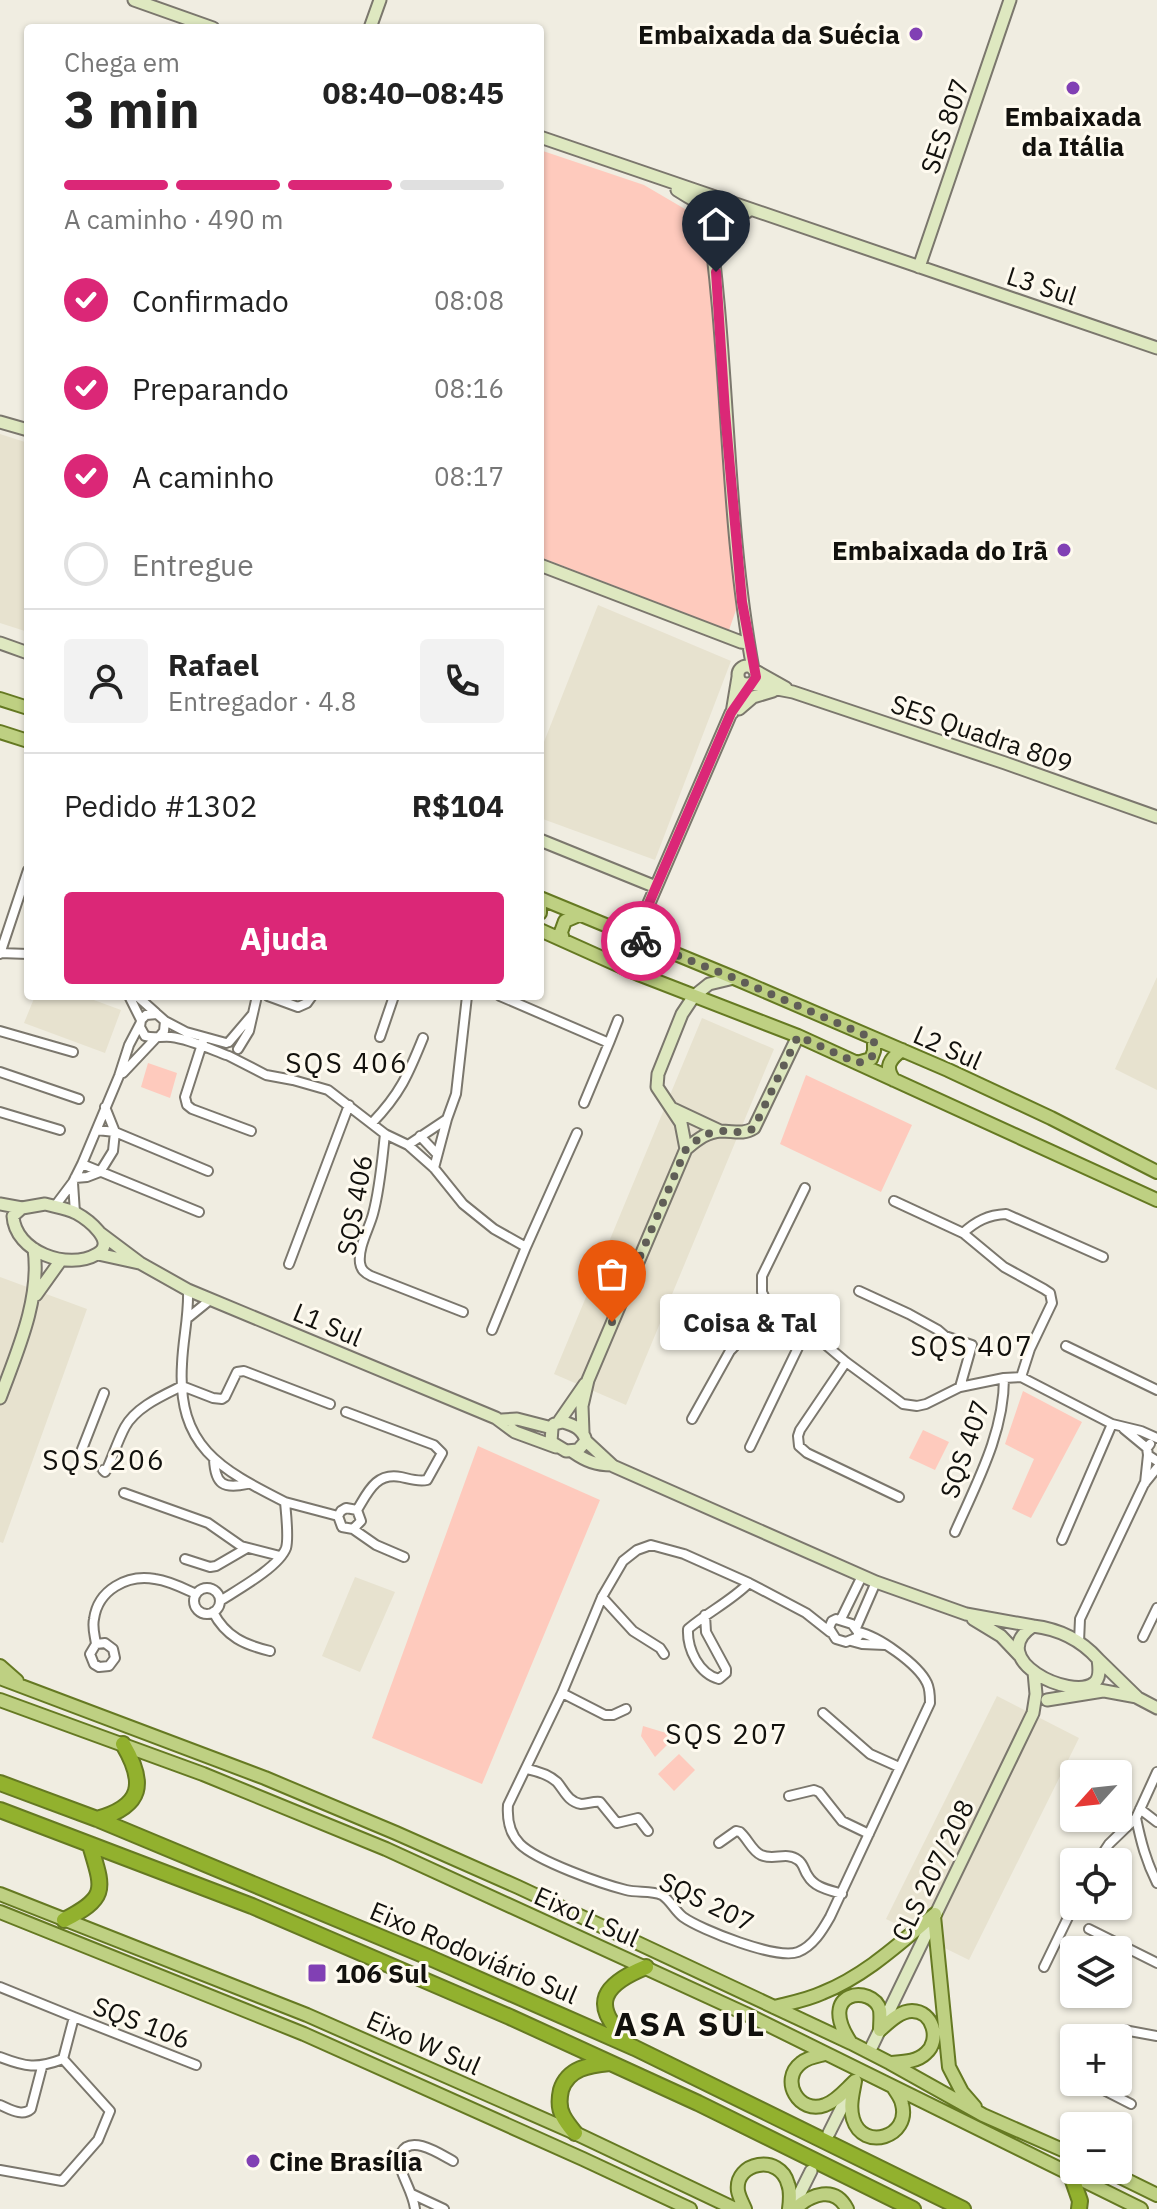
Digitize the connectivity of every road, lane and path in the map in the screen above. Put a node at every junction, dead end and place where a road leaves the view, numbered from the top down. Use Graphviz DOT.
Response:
graph roads {
  1 [pos="134,0"];
  2 [pos="380,0"];
  3 [pos="1010,0"];
  4 [pos="162,2"];
  5 [pos="202,24"];
  6 [pos="371,24"];
  7 [pos="544,138"];
  8 [pos="664,180"];
  9 [pos="680,191"];
  10 [pos="706,201"];
  11 [pos="722,206"];
  12 [pos="750,211"];
  13 [pos="713,241"];
  14 [pos="919,267"];
  15 [pos="1155,345"];
  16 [pos="0,422"];
  17 [pos="24,429"];
  18 [pos="544,567"];
  19 [pos="744,642"];
  20 [pos="0,643"];
  21 [pos="24,652"];
  22 [pos="746,671"];
  23 [pos="750,684"];
  24 [pos="777,690"];
  25 [pos="793,692"];
  26 [pos="0,699"];
  27 [pos="24,707"];
  28 [pos="731,713"];
  29 [pos="0,732"];
  30 [pos="24,740"];
  31 [pos="1157,817"];
  32 [pos="544,842"];
  33 [pos="24,882"];
  34 [pos="656,887"];
  35 [pos="544,900"];
  36 [pos="579,915"];
  37 [pos="544,932"];
  38 [pos="634,938"];
  39 [pos="563,940"];
  40 [pos="0,953"];
  41 [pos="24,954"];
  42 [pos="734,978"];
  43 [pos="694,996"];
  44 [pos="131,1000"];
  45 [pos="141,1000"];
  46 [pos="256,1000"];
  47 [pos="279,1000"];
  48 [pos="309,1000"];
  49 [pos="393,1000"];
  50 [pos="467,1000"];
  51 [pos="509,1000"];
  52 [pos="157,1014"];
  53 [pos="252,1014"];
  54 [pos="618,1020"];
  55 [pos="165,1021"];
  56 [pos="141,1022"];
  57 [pos="0,1031"];
  58 [pos="798,1036"];
  59 [pos="380,1037"];
  60 [pos="158,1038"];
  61 [pos="423,1038"];
  62 [pos="874,1039"];
  63 [pos="203,1042"];
  64 [pos="228,1042"];
  65 [pos="609,1043"];
  66 [pos="238,1050"];
  67 [pos="902,1050"];
  68 [pos="73,1052"];
  69 [pos="227,1055"];
  70 [pos="857,1063"];
  71 [pos="253,1069"];
  72 [pos="0,1072"];
  73 [pos="119,1076"];
  74 [pos="894,1080"];
  75 [pos="79,1099"];
  76 [pos="584,1103"];
  77 [pos="349,1105"];
  78 [pos="105,1107"];
  79 [pos="671,1108"];
  80 [pos="0,1112"];
  81 [pos="447,1119"];
  82 [pos="372,1123"];
  83 [pos="60,1130"];
  84 [pos="97,1130"];
  85 [pos="251,1131"];
  86 [pos="721,1131"];
  87 [pos="115,1132"];
  88 [pos="577,1133"];
  89 [pos="385,1134"];
  90 [pos="420,1136"];
  91 [pos="408,1145"];
  92 [pos="686,1149"];
  93 [pos="436,1153"];
  94 [pos="82,1164"];
  95 [pos="434,1168"];
  96 [pos="208,1171"];
  97 [pos="100,1172"];
  98 [pos="1157,1172"];
  99 [pos="74,1180"];
  100 [pos="805,1188"];
  101 [pos="1157,1200"];
  102 [pos="894,1201"];
  103 [pos="0,1204"];
  104 [pos="55,1206"];
  105 [pos="22,1208"];
  106 [pos="199,1212"];
  107 [pos="75,1213"];
  108 [pos="1,1221"];
  109 [pos="18,1232"];
  110 [pos="100,1233"];
  111 [pos="963,1233"];
  112 [pos="526,1247"];
  113 [pos="34,1249"];
  114 [pos="98,1254"];
  115 [pos="1103,1257"];
  116 [pos="61,1260"];
  117 [pos="140,1263"];
  118 [pos="289,1264"];
  119 [pos="188,1290"];
  120 [pos="859,1291"];
  121 [pos="33,1299"];
  122 [pos="210,1300"];
  123 [pos="770,1309"];
  124 [pos="463,1312"];
  125 [pos="189,1317"];
  126 [pos="807,1329"];
  127 [pos="492,1330"];
  128 [pos="1066,1346"];
  129 [pos="846,1362"];
  130 [pos="1021,1377"];
  131 [pos="1004,1378"];
  132 [pos="588,1380"];
  133 [pos="182,1386"];
  134 [pos="960,1387"];
  135 [pos="1157,1390"];
  136 [pos="104,1393"];
  137 [pos="0,1398"];
  138 [pos="330,1404"];
  139 [pos="346,1412"];
  140 [pos="692,1419"];
  141 [pos="502,1420"];
  142 [pos="555,1425"];
  143 [pos="1116,1425"];
  144 [pos="584,1436"];
  145 [pos="1157,1439"];
  146 [pos="556,1447"];
  147 [pos="750,1447"];
  148 [pos="573,1452"];
  149 [pos="1148,1452"];
  150 [pos="214,1459"];
  151 [pos="1157,1461"];
  152 [pos="83,1462"];
  153 [pos="613,1466"];
  154 [pos="1157,1468"];
  155 [pos="103,1470"];
  156 [pos="248,1483"];
  157 [pos="1144,1484"];
  158 [pos="124,1493"];
  159 [pos="899,1497"];
  160 [pos="285,1502"];
  161 [pos="357,1510"];
  162 [pos="338,1516"];
  163 [pos="353,1529"];
  164 [pos="955,1532"];
  165 [pos="1062,1540"];
  166 [pos="248,1548"];
  167 [pos="280,1556"];
  168 [pos="404,1557"];
  169 [pos="185,1559"];
  170 [pos="862,1576"];
  171 [pos="876,1582"];
  172 [pos="749,1583"];
  173 [pos="196,1594"];
  174 [pos="602,1597"];
  175 [pos="220,1601"];
  176 [pos="1157,1608"];
  177 [pos="213,1612"];
  178 [pos="806,1613"];
  179 [pos="966,1614"];
  180 [pos="705,1615"];
  181 [pos="1080,1619"];
  182 [pos="836,1620"];
  183 [pos="1033,1626"];
  184 [pos="688,1629"];
  185 [pos="857,1630"];
  186 [pos="706,1632"];
  187 [pos="830,1632"];
  188 [pos="1063,1633"];
  189 [pos="1001,1636"];
  190 [pos="1143,1637"];
  191 [pos="851,1641"];
  192 [pos="1079,1642"];
  193 [pos="96,1644"];
  194 [pos="885,1645"];
  195 [pos="270,1651"];
  196 [pos="664,1654"];
  197 [pos="1019,1655"];
  198 [pos="1098,1659"];
  199 [pos="0,1666"];
  200 [pos="1034,1672"];
  201 [pos="0,1678"];
  202 [pos="1061,1685"];
  203 [pos="1085,1687"];
  204 [pos="25,1688"];
  205 [pos="1103,1691"];
  206 [pos="562,1693"];
  207 [pos="1041,1697"];
  208 [pos="1138,1698"];
  209 [pos="0,1700"];
  210 [pos="1157,1708"];
  211 [pos="626,1709"];
  212 [pos="823,1713"];
  213 [pos="123,1744"];
  214 [pos="899,1767"];
  215 [pos="527,1769"];
  216 [pos="1157,1772"];
  217 [pos="0,1783"];
  218 [pos="789,1796"];
  219 [pos="0,1810"];
  220 [pos="1138,1814"];
  221 [pos="97,1819"];
  222 [pos="1157,1822"];
  223 [pos="648,1831"];
  224 [pos="869,1834"];
  225 [pos="719,1843"];
  226 [pos="90,1845"];
  227 [pos="1106,1848"];
  228 [pos="1157,1883"];
  229 [pos="0,1894"];
  230 [pos="842,1894"];
  231 [pos="0,1912"];
  232 [pos="935,1915"];
  233 [pos="64,1920"];
  234 [pos="1067,1920"];
  235 [pos="1089,1929"];
  236 [pos="1157,1963"];
  237 [pos="646,1967"];
  238 [pos="1044,1967"];
  239 [pos="0,1987"];
  240 [pos="774,2008"];
  241 [pos="74,2017"];
  242 [pos="880,2030"];
  243 [pos="1132,2031"];
  244 [pos="1157,2036"];
  245 [pos="851,2043"];
  246 [pos="872,2046"];
  247 [pos="635,2048"];
  248 [pos="825,2054"];
  249 [pos="0,2057"];
  250 [pos="63,2059"];
  251 [pos="611,2063"];
  252 [pos="890,2063"];
  253 [pos="196,2065"];
  254 [pos="42,2067"];
  255 [pos="856,2078"];
  256 [pos="892,2085"];
  257 [pos="1115,2096"];
  258 [pos="1131,2104"];
  259 [pos="0,2105"];
  260 [pos="983,2115"];
  261 [pos="575,2133"];
  262 [pos="829,2133"];
  263 [pos="1060,2149"];
  264 [pos="453,2161"];
  265 [pos="1060,2169"];
  266 [pos="0,2170"];
  267 [pos="811,2171"];
  268 [pos="1132,2183"];
  269 [pos="1074,2184"];
  270 [pos="1090,2184"];
  271 [pos="412,2194"];
  272 [pos="1157,2195"];
  273 [pos="676,2205"];
  274 [pos="415,2209"];
  275 [pos="444,2209"];
  276 [pos="690,2209"];
  277 [pos="735,2209"];
  278 [pos="745,2209"];
  279 [pos="792,2209"];
  280 [pos="847,2209"];
  281 [pos="913,2209"];
  282 [pos="963,2209"];
  283 [pos="1079,2209"];
  284 [pos="1141,2209"];
  1 -- 4 [label="street"];
  2 -- 6 [label="street"];
  3 -- 14 [label="street, SES 807"];
  4 -- 5 [label="street"];
  7 -- 8 [label="street"];
  8 -- 9 [label="street"];
  8 -- 10 [label="street"];
  9 -- 10 [label="street"];
  9 -- 13 [label="street"];
  10 -- 11 [label="street, L3 Sul"];
  10 -- 13 [label="street"];
  11 -- 12 [label="street, L3 Sul"];
  11 -- 13 [label="street"];
  12 -- 13 [label="street"];
  12 -- 14 [label="street, L3 Sul"];
  13 -- 19 [label="street"];
  14 -- 15 [label="street, L3 Sul"];
  16 -- 17 [label="street"];
  18 -- 19 [label="street"];
  19 -- 22 [label="street"];
  20 -- 21 [label="street"];
  22 -- 23 [label="street, SES Quadra 809"];
  22 -- 25 [label="street, SES Quadra 809"];
  22 -- 28 [label="street"];
  23 -- 24 [label="street, SES Quadra 809"];
  23 -- 28 [label="street"];
  24 -- 25 [label="street, SES Quadra 809"];
  24 -- 28 [label="street"];
  25 -- 31 [label="street, SES Quadra 809"];
  26 -- 27 [label="main road"];
  28 -- 34 [label="street"];
  29 -- 30 [label="main road"];
  32 -- 34 [label="street"];
  33 -- 40 [label="street"];
  34 -- 38 [label="street"];
  35 -- 36 [label="main road, L2 Sul"];
  36 -- 38 [label="main road, L2 Sul"];
  36 -- 39 [label="main road"];
  37 -- 39 [label="main road, L2 Sul"];
  38 -- 42 [label="main road, L2 Sul"];
  39 -- 43 [label="main road, L2 Sul"];
  40 -- 41 [label="street"];
  42 -- 43 [label="street"];
  42 -- 62 [label="main road, L2 Sul"];
  43 -- 58 [label="main road, L2 Sul"];
  43 -- 79 [label="street"];
  44 -- 56 [label="street"];
  45 -- 52 [label="street"];
  46 -- 53 [label="street"];
  47 -- 48 [label="street"];
  49 -- 59 [label="street"];
  50 -- 81 [label="street"];
  51 -- 65 [label="street"];
  52 -- 55 [label="street"];
  52 -- 56 [label="street"];
  53 -- 64 [label="street"];
  53 -- 66 [label="street"];
  54 -- 65 [label="street"];
  55 -- 60 [label="street"];
  55 -- 63 [label="street, SQS 406"];
  56 -- 60 [label="street"];
  56 -- 73 [label="street"];
  57 -- 68 [label="street"];
  58 -- 70 [label="main road, L2 Sul"];
  58 -- 86 [label="street"];
  60 -- 63 [label="street, SQS 406"];
  60 -- 73 [label="street"];
  61 -- 82 [label="street, SQS 406"];
  62 -- 67 [label="main road, L2 Sul"];
  62 -- 70 [label="main road"];
  63 -- 64 [label="street, SQS 406"];
  63 -- 69 [label="street, SQS 406"];
  63 -- 85 [label="street"];
  64 -- 66 [label="street"];
  64 -- 69 [label="street"];
  65 -- 76 [label="street"];
  66 -- 69 [label="street"];
  66 -- 71 [label="street"];
  67 -- 74 [label="main road"];
  67 -- 98 [label="main road, L2 Sul"];
  69 -- 71 [label="street, SQS 406"];
  70 -- 74 [label="main road, L2 Sul"];
  71 -- 77 [label="street, SQS 406"];
  72 -- 75 [label="street"];
  73 -- 78 [label="street"];
  74 -- 101 [label="main road, L2 Sul"];
  77 -- 82 [label="street, SQS 406"];
  77 -- 118 [label="street, SQS 406"];
  78 -- 84 [label="street"];
  78 -- 87 [label="street"];
  79 -- 86 [label="street"];
  79 -- 92 [label="street"];
  80 -- 83 [label="street"];
  81 -- 90 [label="street, SQS 406"];
  81 -- 93 [label="street"];
  82 -- 89 [label="street, SQS 406"];
  84 -- 87 [label="street"];
  84 -- 94 [label="street"];
  86 -- 92 [label="street"];
  87 -- 96 [label="street"];
  87 -- 97 [label="street"];
  88 -- 112 [label="street"];
  89 -- 91 [label="street, SQS 406"];
  89 -- 124 [label="street, SQS 406"];
  90 -- 91 [label="street, SQS 406"];
  90 -- 93 [label="street"];
  91 -- 95 [label="street, SQS 406"];
  92 -- 132 [label="street"];
  93 -- 95 [label="street"];
  94 -- 97 [label="street"];
  94 -- 99 [label="street"];
  95 -- 112 [label="street, SQS 406"];
  97 -- 99 [label="street"];
  97 -- 106 [label="street"];
  99 -- 104 [label="street"];
  99 -- 107 [label="street"];
  100 -- 123 [label="street"];
  102 -- 111 [label="street"];
  103 -- 105 [label="street"];
  104 -- 105 [label="street"];
  104 -- 107 [label="street, L1 Sul"];
  105 -- 109 [label="street"];
  107 -- 110 [label="street, L1 Sul"];
  108 -- 109 [label="street"];
  109 -- 113 [label="street"];
  110 -- 114 [label="street"];
  110 -- 117 [label="street, L1 Sul"];
  111 -- 115 [label="street"];
  111 -- 130 [label="street"];
  112 -- 127 [label="street"];
  113 -- 116 [label="street"];
  113 -- 121 [label="street"];
  114 -- 116 [label="street"];
  114 -- 117 [label="street, L1 Sul"];
  116 -- 121 [label="street"];
  117 -- 119 [label="street, L1 Sul"];
  119 -- 122 [label="street, L1 Sul"];
  119 -- 125 [label="street"];
  120 -- 134 [label="street, SQS 407"];
  121 -- 137 [label="street"];
  122 -- 125 [label="street"];
  122 -- 141 [label="street, L1 Sul"];
  123 -- 126 [label="street, SQS 407"];
  123 -- 140 [label="street"];
  125 -- 133 [label="street"];
  126 -- 129 [label="street, SQS 407"];
  126 -- 147 [label="street"];
  128 -- 135 [label="street"];
  129 -- 134 [label="street, SQS 407"];
  129 -- 159 [label="street, SQS 407"];
  130 -- 131 [label="street, SQS 407"];
  130 -- 143 [label="street"];
  131 -- 134 [label="street, SQS 407"];
  131 -- 164 [label="street, SQS 407"];
  132 -- 142 [label="street"];
  132 -- 144 [label="street"];
  133 -- 138 [label="street"];
  133 -- 150 [label="street"];
  133 -- 155 [label="street"];
  136 -- 152 [label="street"];
  139 -- 161 [label="street"];
  141 -- 142 [label="street, L1 Sul"];
  141 -- 146 [label="street, L1 Sul"];
  142 -- 144 [label="street"];
  142 -- 146 [label="street"];
  143 -- 145 [label="street"];
  143 -- 149 [label="street"];
  143 -- 165 [label="street"];
  144 -- 148 [label="street"];
  144 -- 153 [label="street"];
  145 -- 149 [label="street"];
  146 -- 148 [label="street"];
  148 -- 153 [label="street"];
  149 -- 151 [label="street"];
  149 -- 157 [label="street"];
  150 -- 156 [label="street"];
  150 -- 156 [label="street"];
  153 -- 170 [label="street"];
  154 -- 157 [label="street"];
  156 -- 160 [label="street"];
  157 -- 181 [label="street"];
  158 -- 166 [label="street"];
  160 -- 162 [label="street"];
  160 -- 167 [label="street"];
  161 -- 162 [label="street"];
  161 -- 163 [label="street"];
  162 -- 163 [label="street"];
  163 -- 168 [label="street"];
  166 -- 167 [label="street"];
  166 -- 169 [label="street"];
  167 -- 175 [label="street"];
  170 -- 171 [label="street"];
  170 -- 182 [label="street"];
  171 -- 179 [label="street"];
  171 -- 185 [label="street"];
  172 -- 174 [label="street, SQS 207"];
  172 -- 178 [label="street, SQS 207"];
  172 -- 180 [label="street"];
  173 -- 175 [label="street"];
  173 -- 177 [label="street"];
  173 -- 193 [label="street"];
  174 -- 196 [label="street"];
  174 -- 206 [label="street, SQS 207"];
  175 -- 177 [label="street"];
  176 -- 190 [label="street"];
  177 -- 195 [label="street"];
  178 -- 182 [label="street, SQS 207"];
  178 -- 187 [label="street, SQS 207"];
  179 -- 183 [label="street"];
  179 -- 189 [label="street"];
  180 -- 184 [label="street"];
  180 -- 186 [label="street"];
  181 -- 188 [label="street"];
  181 -- 192 [label="street"];
  182 -- 185 [label="street, SQS 207"];
  182 -- 187 [label="street"];
  183 -- 188 [label="street"];
  183 -- 197 [label="street"];
  184 -- 186 [label="street"];
  184 -- 186 [label="street"];
  185 -- 191 [label="street"];
  185 -- 194 [label="street, SQS 207"];
  187 -- 191 [label="street, SQS 207"];
  188 -- 192 [label="street"];
  189 -- 197 [label="street"];
  189 -- 207 [label="street"];
  191 -- 194 [label="street"];
  192 -- 198 [label="street"];
  194 -- 214 [label="street, SQS 207"];
  197 -- 200 [label="street"];
  198 -- 203 [label="street"];
  198 -- 208 [label="street"];
  199 -- 204 [label="main road"];
  200 -- 202 [label="street"];
  200 -- 207 [label="street"];
  201 -- 204 [label="main road, Eixo L Sul"];
  202 -- 203 [label="street"];
  202 -- 207 [label="street, CLS 207/208"];
  203 -- 205 [label="street"];
  204 -- 240 [label="main road, Eixo L Sul"];
  205 -- 207 [label="street"];
  205 -- 208 [label="street"];
  206 -- 211 [label="street"];
  206 -- 215 [label="street, SQS 207"];
  207 -- 232 [label="street, CLS 207/208"];
  208 -- 210 [label="street"];
  209 -- 213 [label="main road, Eixo L Sul"];
  212 -- 214 [label="street"];
  213 -- 221 [label="highway"];
  213 -- 237 [label="main road, Eixo L Sul"];
  214 -- 224 [label="street, SQS 207"];
  215 -- 223 [label="street"];
  215 -- 230 [label="street, SQS 207"];
  216 -- 220 [label="street"];
  217 -- 221 [label="highway, Eixo Rodoviário Sul"];
  218 -- 224 [label="street"];
  219 -- 226 [label="highway, Eixo Rodoviário Sul"];
  220 -- 222 [label="street"];
  220 -- 227 [label="street"];
  220 -- 228 [label="street"];
  221 -- 247 [label="highway, Eixo Rodoviário Sul"];
  224 -- 230 [label="street, SQS 207"];
  225 -- 230 [label="street"];
  226 -- 233 [label="highway"];
  226 -- 251 [label="highway, Eixo Rodoviário Sul"];
  229 -- 233 [label="main road, Eixo W Sul"];
  231 -- 273 [label="main road, Eixo W Sul"];
  232 -- 240 [label="main road"];
  232 -- 242 [label="street, CLS 207/208"];
  232 -- 260 [label="main road"];
  233 -- 261 [label="main road, Eixo W Sul"];
  234 -- 238 [label="street"];
  235 -- 236 [label="street"];
  237 -- 247 [label="highway"];
  237 -- 248 [label="main road, Eixo L Sul"];
  239 -- 241 [label="street, SQS 106"];
  240 -- 245 [label="main road, Eixo L Sul"];
  241 -- 250 [label="street, SQS 106"];
  241 -- 253 [label="street, SQS 106"];
  242 -- 245 [label="main road"];
  242 -- 246 [label="street, CLS 207/208"];
  242 -- 252 [label="main road"];
  243 -- 244 [label="street"];
  245 -- 252 [label="main road, Eixo L Sul"];
  247 -- 282 [label="highway, Eixo Rodoviário Sul"];
  248 -- 255 [label="main road"];
  248 -- 256 [label="main road, Eixo L Sul"];
  249 -- 254 [label="street"];
  250 -- 254 [label="street"];
  250 -- 266 [label="street"];
  251 -- 261 [label="highway"];
  251 -- 281 [label="highway, Eixo Rodoviário Sul"];
  252 -- 260 [label="main road, Eixo L Sul"];
  254 -- 259 [label="street"];
  255 -- 256 [label="main road"];
  255 -- 262 [label="street"];
  256 -- 265 [label="main road, Eixo L Sul"];
  257 -- 258 [label="street"];
  260 -- 263 [label="main road, Eixo L Sul"];
  261 -- 277 [label="main road, Eixo W Sul"];
  264 -- 271 [label="street"];
  267 -- 279 [label="street"];
  268 -- 272 [label="main road"];
  269 -- 283 [label="highway"];
  270 -- 284 [label="main road, Eixo L Sul"];
  271 -- 274 [label="street"];
  271 -- 275 [label="street"];
  273 -- 276 [label="main road, Eixo W Sul"];
  278 -- 279 [label="main road"];
  279 -- 280 [label="main road"];
}
